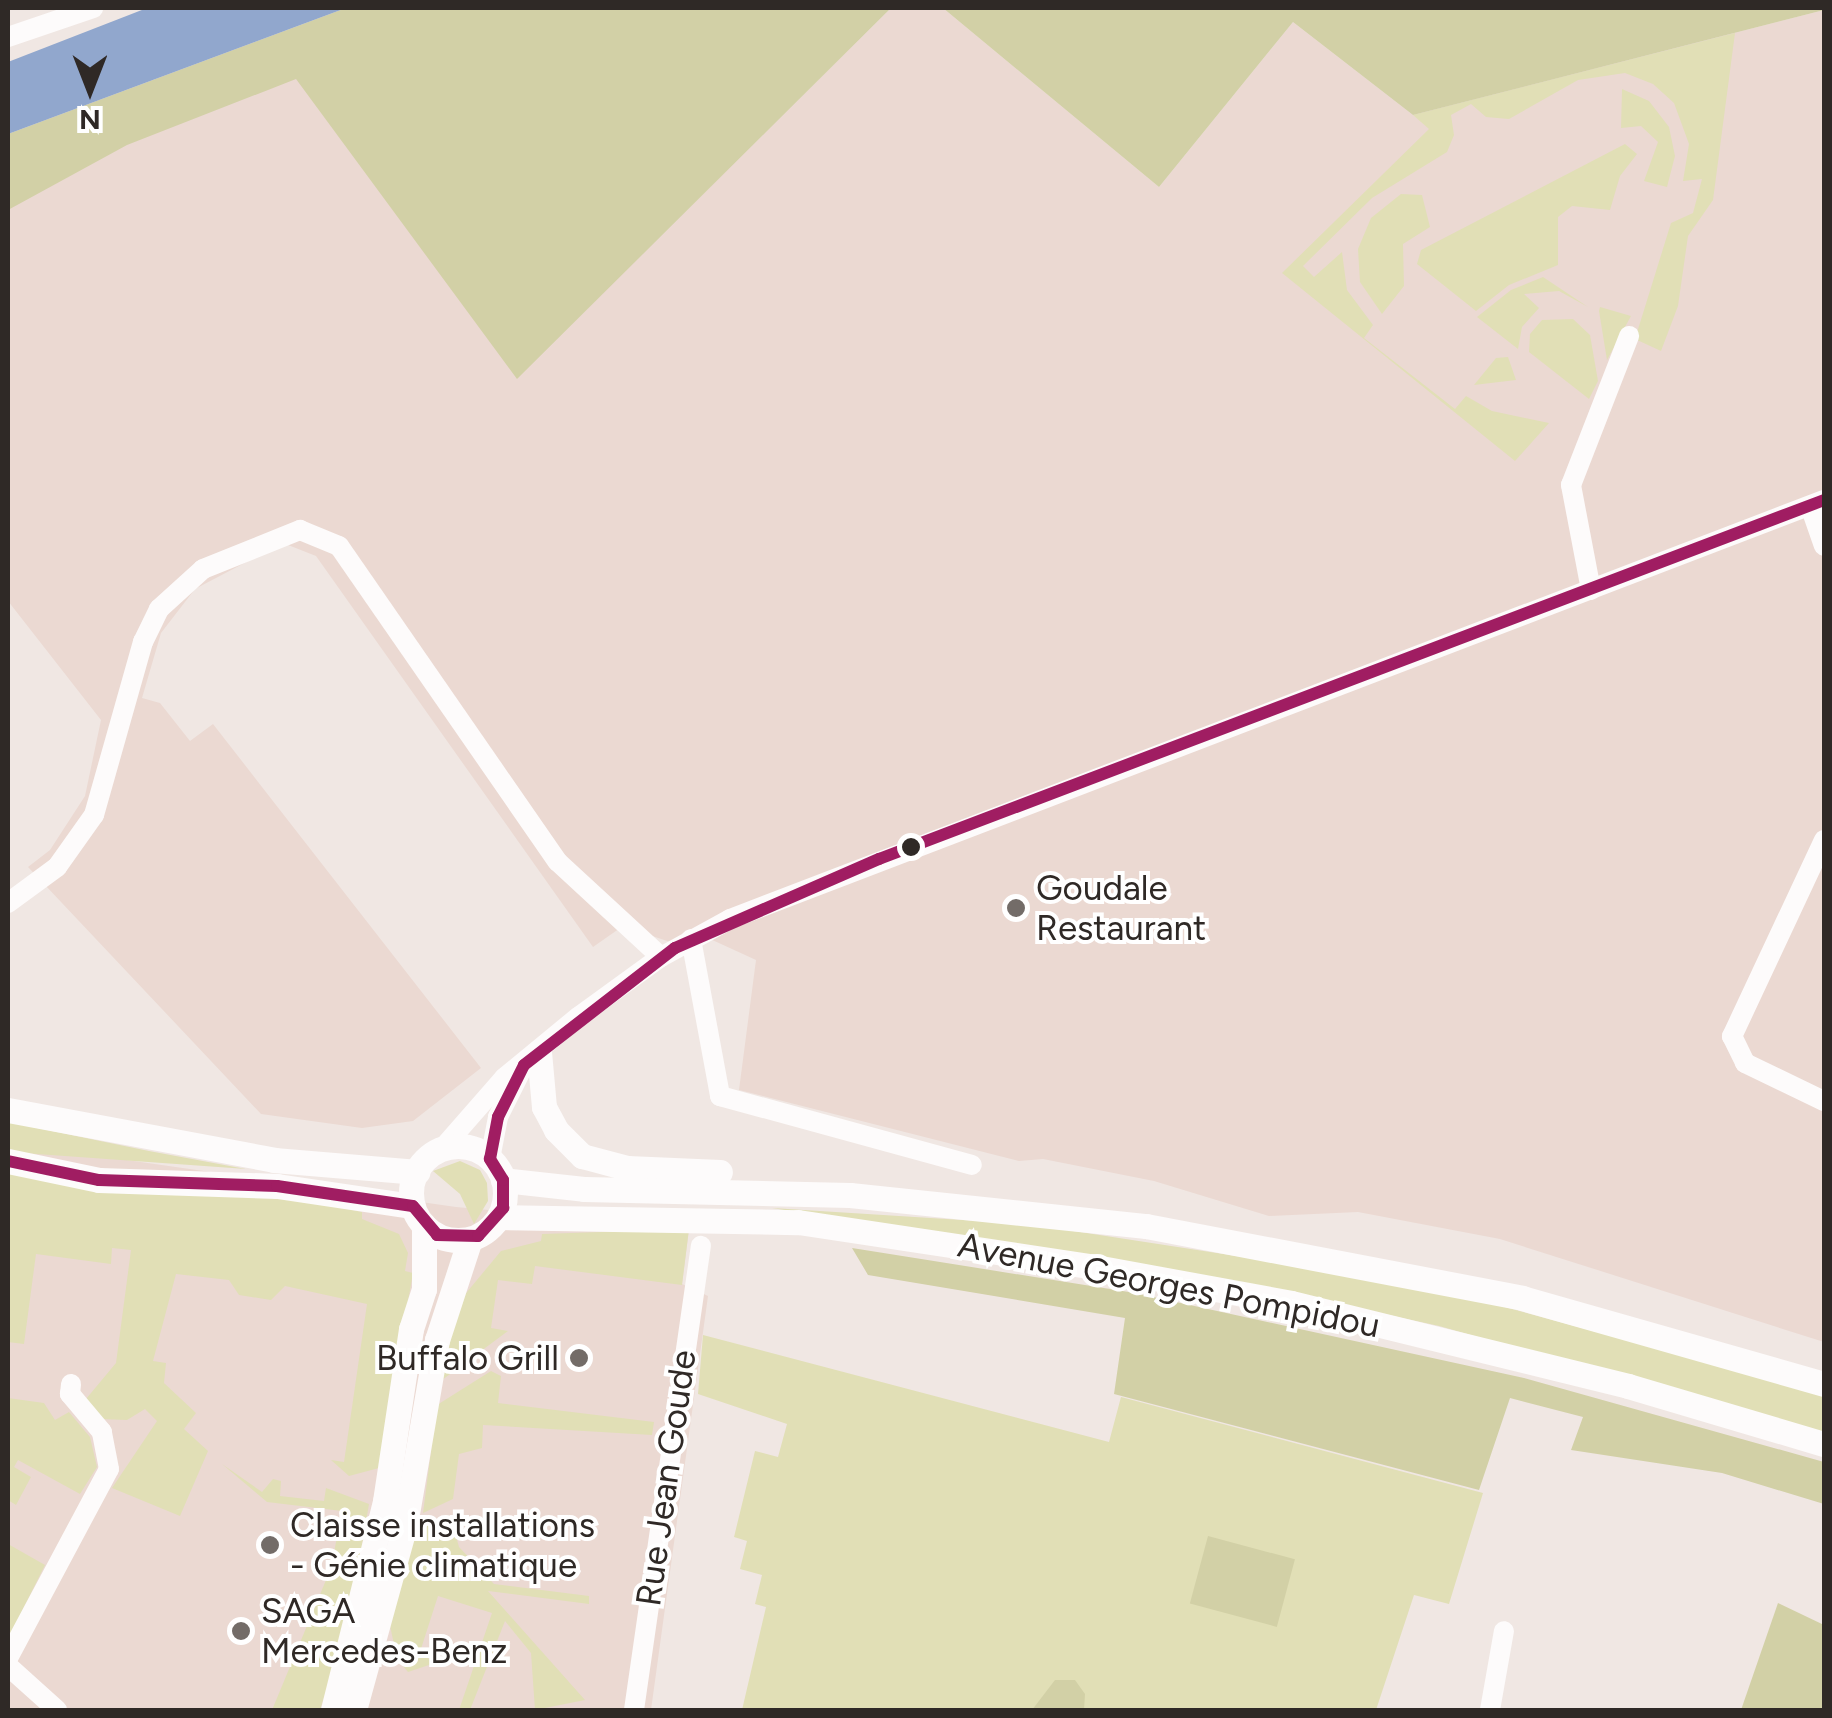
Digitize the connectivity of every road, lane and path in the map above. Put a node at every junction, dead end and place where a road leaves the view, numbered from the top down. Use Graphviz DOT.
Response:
graph roads {
  1 [pos="93,8"];
  2 [pos="54,14"];
  3 [pos="8,37"];
  4 [pos="1629,336"];
  5 [pos="1817,503"];
  6 [pos="1824,546"];
  7 [pos="1591,590"];
  8 [pos="1824,840"];
  9 [pos="8,903"];
  10 [pos="691,939"];
  11 [pos="661,956"];
  12 [pos="531,1058"];
  13 [pos="1824,1102"];
  14 [pos="8,1110"];
  15 [pos="441,1150"];
  16 [pos="8,1161"];
  17 [pos="972,1164"];
  18 [pos="497,1170"];
  19 [pos="416,1172"];
  20 [pos="902,1200"];
  21 [pos="419,1216"];
  22 [pos="499,1217"];
  23 [pos="470,1239"];
  24 [pos="701,1246"];
  25 [pos="71,1384"];
  26 [pos="1824,1384"];
  27 [pos="1824,1444"];
  28 [pos="1504,1631"];
  29 [pos="8,1662"];
  30 [pos="56,1710"];
  31 [pos="332,1710"];
  32 [pos="354,1710"];
  33 [pos="634,1710"];
  34 [pos="1490,1710"];
  1 -- 2 [label="street"];
  2 -- 3 [label="street"];
  4 -- 7 [label="street"];
  5 -- 6 [label="street"];
  5 -- 7 [label="street"];
  7 -- 10 [label="street"];
  8 -- 13 [label="street"];
  9 -- 11 [label="street"];
  10 -- 11 [label="street"];
  10 -- 17 [label="street"];
  11 -- 12 [label="street"];
  12 -- 15 [label="street"];
  12 -- 18 [label="street"];
  12 -- 20 [label="main road"];
  14 -- 19 [label="main road"];
  15 -- 18 [label="main road"];
  15 -- 19 [label="main road"];
  16 -- 21 [label="main road"];
  18 -- 20 [label="main road, Avenue Georges Pompidou"];
  18 -- 22 [label="main road"];
  19 -- 21 [label="main road"];
  20 -- 26 [label="main road, Avenue Georges Pompidou"];
  21 -- 23 [label="main road"];
  21 -- 31 [label="main road"];
  22 -- 23 [label="main road"];
  22 -- 27 [label="main road, Avenue Georges Pompidou"];
  23 -- 32 [label="main road"];
  24 -- 33 [label="street, Rue Jean Goude"];
  25 -- 29 [label="street"];
  28 -- 34 [label="street"];
  29 -- 30 [label="street"];
}
